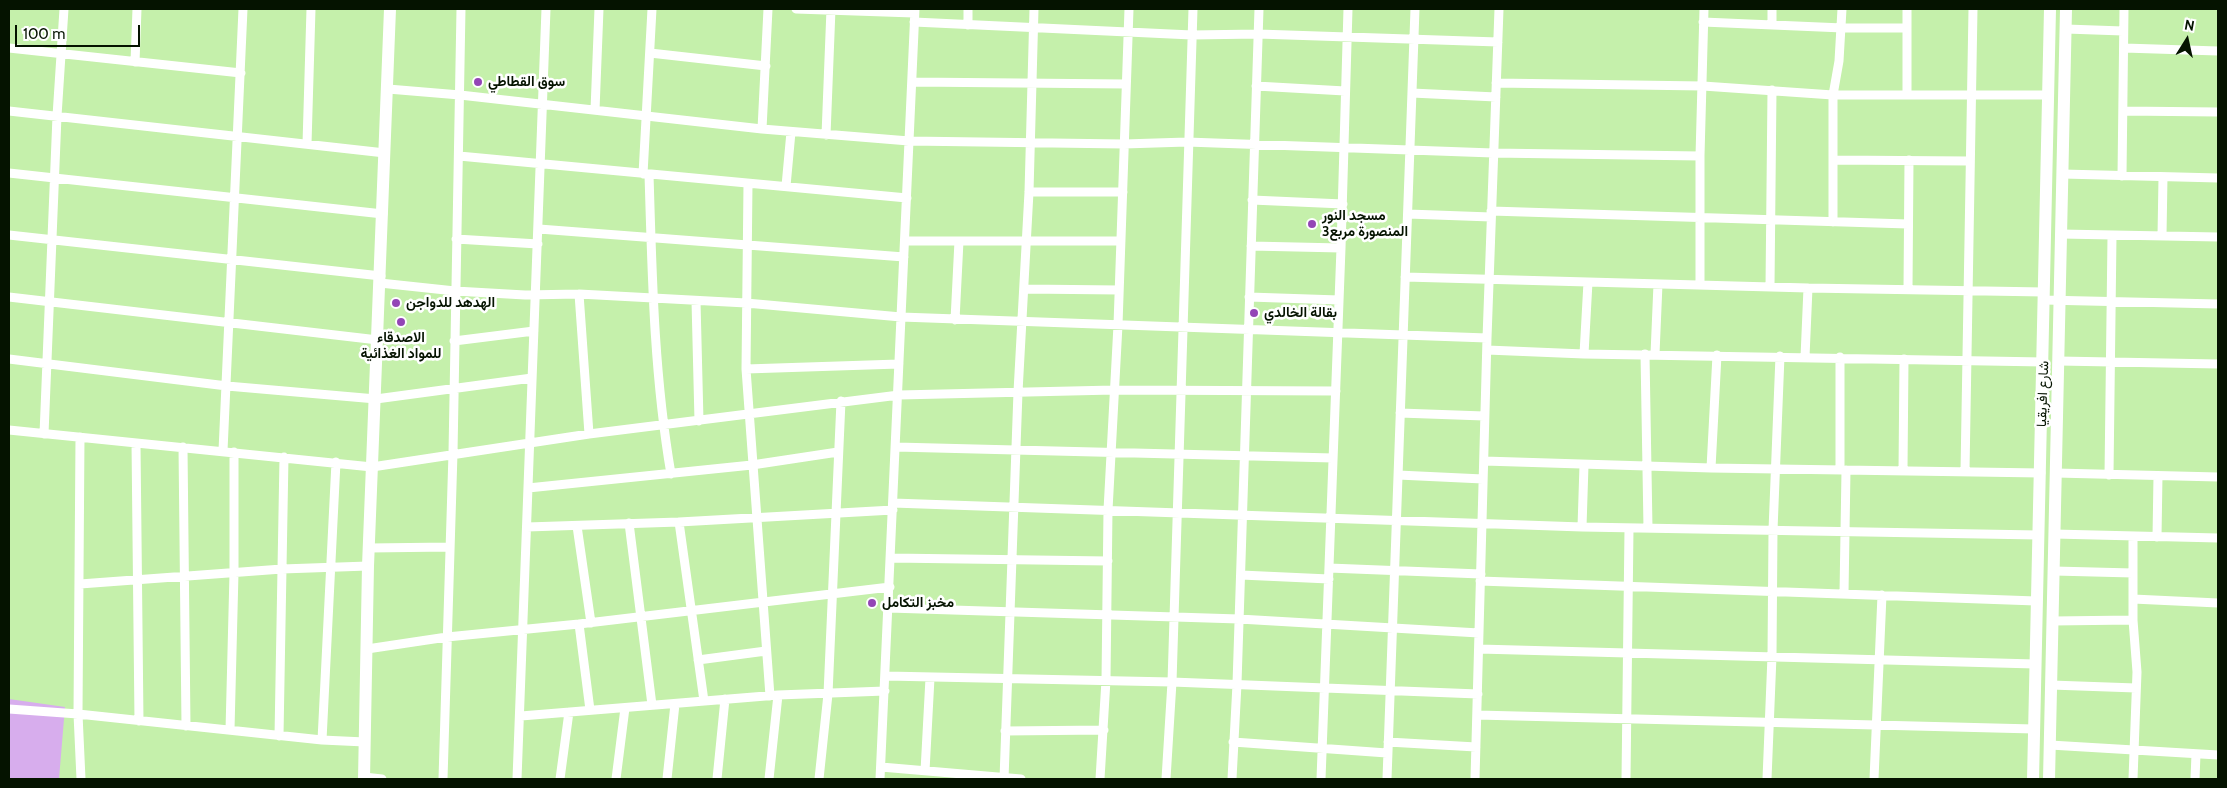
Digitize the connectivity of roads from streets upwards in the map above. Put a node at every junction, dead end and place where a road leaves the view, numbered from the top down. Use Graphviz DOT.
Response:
graph roads {
  1 [pos="64,9"];
  2 [pos="137,9"];
  3 [pos="243,9"];
  4 [pos="311,9"];
  5 [pos="390,9"];
  6 [pos="461,9"];
  7 [pos="546,9"];
  8 [pos="599,9"];
  9 [pos="652,9"];
  10 [pos="768,9"];
  11 [pos="796,9"];
  12 [pos="968,9"];
  13 [pos="1034,9"];
  14 [pos="1128,9"];
  15 [pos="1193,9"];
  16 [pos="1259,9"];
  17 [pos="1348,9"];
  18 [pos="1415,9"];
  19 [pos="1499,9"];
  20 [pos="1704,9"];
  21 [pos="1772,9"];
  22 [pos="1842,9"];
  23 [pos="1907,9"];
  24 [pos="1973,9"];
  25 [pos="2050,9"];
  26 [pos="2066,9"];
  27 [pos="2124,9"];
  28 [pos="831,10"];
  29 [pos="914,15"];
  30 [pos="1703,22"];
  31 [pos="1772,23"];
  32 [pos="968,25"];
  33 [pos="1032,28"];
  34 [pos="1843,28"];
  35 [pos="1907,28"];
  36 [pos="2066,29"];
  37 [pos="1128,31"];
  38 [pos="2124,31"];
  39 [pos="1258,34"];
  40 [pos="1192,35"];
  41 [pos="1348,37"];
  42 [pos="1414,40"];
  43 [pos="1498,42"];
  44 [pos="9,48"];
  45 [pos="2124,48"];
  46 [pos="2218,51"];
  47 [pos="650,53"];
  48 [pos="61,54"];
  49 [pos="134,62"];
  50 [pos="766,66"];
  51 [pos="240,72"];
  52 [pos="912,82"];
  53 [pos="1496,82"];
  54 [pos="1126,84"];
  55 [pos="1031,85"];
  56 [pos="1256,86"];
  57 [pos="1702,86"];
  58 [pos="388,89"];
  59 [pos="1772,90"];
  60 [pos="1345,91"];
  61 [pos="1412,93"];
  62 [pos="1907,94"];
  63 [pos="460,95"];
  64 [pos="1833,95"];
  65 [pos="1972,95"];
  66 [pos="2048,95"];
  67 [pos="1496,97"];
  68 [pos="541,104"];
  69 [pos="596,110"];
  70 [pos="9,111"];
  71 [pos="2123,111"];
  72 [pos="2218,112"];
  73 [pos="57,116"];
  74 [pos="645,117"];
  75 [pos="762,129"];
  76 [pos="791,132"];
  77 [pos="826,135"];
  78 [pos="238,136"];
  79 [pos="909,141"];
  80 [pos="1030,141"];
  81 [pos="1187,142"];
  82 [pos="307,144"];
  83 [pos="1124,144"];
  84 [pos="1255,145"];
  85 [pos="1344,149"];
  86 [pos="1410,151"];
  87 [pos="385,153"];
  88 [pos="1493,153"];
  89 [pos="459,156"];
  90 [pos="1700,156"];
  91 [pos="1833,160"];
  92 [pos="1909,160"];
  93 [pos="1969,161"];
  94 [pos="540,165"];
  95 [pos="9,173"];
  96 [pos="646,174"];
  97 [pos="2063,174"];
  98 [pos="2122,176"];
  99 [pos="2163,177"];
  100 [pos="54,178"];
  101 [pos="2218,178"];
  102 [pos="748,184"];
  103 [pos="786,186"];
  104 [pos="1029,192"];
  105 [pos="1123,192"];
  106 [pos="907,198"];
  107 [pos="234,199"];
  108 [pos="1252,200"];
  109 [pos="1343,204"];
  110 [pos="383,214"];
  111 [pos="1408,214"];
  112 [pos="1491,214"];
  113 [pos="1702,217"];
  114 [pos="1771,220"];
  115 [pos="1833,222"];
  116 [pos="1908,224"];
  117 [pos="539,229"];
  118 [pos="2061,234"];
  119 [pos="9,235"];
  120 [pos="2112,236"];
  121 [pos="2162,236"];
  122 [pos="2218,237"];
  123 [pos="456,239"];
  124 [pos="651,239"];
  125 [pos="52,241"];
  126 [pos="905,241"];
  127 [pos="959,241"];
  128 [pos="1027,241"];
  129 [pos="1121,241"];
  130 [pos="538,244"];
  131 [pos="748,244"];
  132 [pos="1251,246"];
  133 [pos="1341,248"];
  134 [pos="904,257"];
  135 [pos="231,261"];
  136 [pos="1405,277"];
  137 [pos="1489,279"];
  138 [pos="380,280"];
  139 [pos="1588,282"];
  140 [pos="1658,284"];
  141 [pos="1700,285"];
  142 [pos="1770,288"];
  143 [pos="1808,288"];
  144 [pos="1025,289"];
  145 [pos="1119,290"];
  146 [pos="1908,290"];
  147 [pos="1967,290"];
  148 [pos="455,292"];
  149 [pos="579,294"];
  150 [pos="536,295"];
  151 [pos="2044,296"];
  152 [pos="9,297"];
  153 [pos="1249,297"];
  154 [pos="652,299"];
  155 [pos="1339,300"];
  156 [pos="2060,300"];
  157 [pos="696,301"];
  158 [pos="49,302"];
  159 [pos="2110,302"];
  160 [pos="746,304"];
  161 [pos="2218,304"];
  162 [pos="902,317"];
  163 [pos="955,320"];
  164 [pos="1023,322"];
  165 [pos="229,324"];
  166 [pos="1118,325"];
  167 [pos="1183,328"];
  168 [pos="1248,330"];
  169 [pos="534,331"];
  170 [pos="1338,333"];
  171 [pos="1403,335"];
  172 [pos="1487,338"];
  173 [pos="378,340"];
  174 [pos="454,341"];
  175 [pos="1487,350"];
  176 [pos="1584,354"];
  177 [pos="1650,354"];
  178 [pos="1717,355"];
  179 [pos="1780,356"];
  180 [pos="1805,356"];
  181 [pos="1840,357"];
  182 [pos="1904,359"];
  183 [pos="9,360"];
  184 [pos="1967,360"];
  185 [pos="2058,361"];
  186 [pos="2110,361"];
  187 [pos="2044,362"];
  188 [pos="46,364"];
  189 [pos="899,364"];
  190 [pos="2218,364"];
  191 [pos="746,368"];
  192 [pos="532,378"];
  193 [pos="227,386"];
  194 [pos="454,388"];
  195 [pos="1114,390"];
  196 [pos="1181,390"];
  197 [pos="1245,390"];
  198 [pos="1336,391"];
  199 [pos="1018,392"];
  200 [pos="899,395"];
  201 [pos="376,399"];
  202 [pos="841,401"];
  203 [pos="1400,413"];
  204 [pos="748,414"];
  205 [pos="1484,416"];
  206 [pos="699,421"];
  207 [pos="662,426"];
  208 [pos="9,430"];
  209 [pos="44,434"];
  210 [pos="589,434"];
  211 [pos="80,438"];
  212 [pos="136,443"];
  213 [pos="530,443"];
  214 [pos="183,447"];
  215 [pos="896,447"];
  216 [pos="1016,448"];
  217 [pos="223,451"];
  218 [pos="1112,451"];
  219 [pos="234,452"];
  220 [pos="838,452"];
  221 [pos="453,453"];
  222 [pos="1178,453"];
  223 [pos="1243,456"];
  224 [pos="284,457"];
  225 [pos="1333,458"];
  226 [pos="1484,461"];
  227 [pos="336,462"];
  228 [pos="752,465"];
  229 [pos="1584,465"];
  230 [pos="1648,466"];
  231 [pos="372,467"];
  232 [pos="1711,468"];
  233 [pos="1774,469"];
  234 [pos="1843,470"];
  235 [pos="1904,471"];
  236 [pos="1965,471"];
  237 [pos="2041,473"];
  238 [pos="2056,473"];
  239 [pos="671,474"];
  240 [pos="1398,475"];
  241 [pos="2109,475"];
  242 [pos="2158,476"];
  243 [pos="2218,477"];
  244 [pos="1483,479"];
  245 [pos="528,488"];
  246 [pos="893,507"];
  247 [pos="1014,508"];
  248 [pos="1108,510"];
  249 [pos="835,513"];
  250 [pos="1176,514"];
  251 [pos="1242,516"];
  252 [pos="757,518"];
  253 [pos="1331,519"];
  254 [pos="1397,520"];
  255 [pos="679,522"];
  256 [pos="629,523"];
  257 [pos="1482,524"];
  258 [pos="578,526"];
  259 [pos="527,527"];
  260 [pos="1582,528"];
  261 [pos="1648,528"];
  262 [pos="1629,529"];
  263 [pos="1772,530"];
  264 [pos="1844,532"];
  265 [pos="2054,534"];
  266 [pos="2038,535"];
  267 [pos="2133,537"];
  268 [pos="2157,537"];
  269 [pos="2218,538"];
  270 [pos="450,547"];
  271 [pos="369,548"];
  272 [pos="891,558"];
  273 [pos="1013,560"];
  274 [pos="1108,561"];
  275 [pos="368,566"];
  276 [pos="332,567"];
  277 [pos="1329,568"];
  278 [pos="282,569"];
  279 [pos="2054,571"];
  280 [pos="1394,572"];
  281 [pos="234,573"];
  282 [pos="2133,573"];
  283 [pos="1241,575"];
  284 [pos="185,576"];
  285 [pos="1329,578"];
  286 [pos="1481,578"];
  287 [pos="136,580"];
  288 [pos="80,584"];
  289 [pos="890,587"];
  290 [pos="1629,587"];
  291 [pos="1772,591"];
  292 [pos="1844,594"];
  293 [pos="832,595"];
  294 [pos="1882,595"];
  295 [pos="2133,599"];
  296 [pos="2036,601"];
  297 [pos="763,602"];
  298 [pos="2218,602"];
  299 [pos="889,608"];
  300 [pos="691,610"];
  301 [pos="1010,613"];
  302 [pos="1108,616"];
  303 [pos="641,617"];
  304 [pos="1173,618"];
  305 [pos="1239,619"];
  306 [pos="2133,620"];
  307 [pos="2053,621"];
  308 [pos="591,623"];
  309 [pos="579,624"];
  310 [pos="1327,624"];
  311 [pos="524,628"];
  312 [pos="1392,629"];
  313 [pos="1479,633"];
  314 [pos="447,637"];
  315 [pos="367,649"];
  316 [pos="1479,649"];
  317 [pos="766,651"];
  318 [pos="1629,652"];
  319 [pos="1772,656"];
  320 [pos="1879,659"];
  321 [pos="698,660"];
  322 [pos="2036,664"];
  323 [pos="886,676"];
  324 [pos="930,678"];
  325 [pos="1008,680"];
  326 [pos="1106,680"];
  327 [pos="1172,682"];
  328 [pos="1237,684"];
  329 [pos="2051,685"];
  330 [pos="1326,687"];
  331 [pos="2136,688"];
  332 [pos="1390,689"];
  333 [pos="885,691"];
  334 [pos="828,694"];
  335 [pos="1478,694"];
  336 [pos="774,696"];
  337 [pos="725,699"];
  338 [pos="704,701"];
  339 [pos="674,704"];
  340 [pos="652,705"];
  341 [pos="625,708"];
  342 [pos="9,709"];
  343 [pos="590,710"];
  344 [pos="569,712"];
  345 [pos="78,714"];
  346 [pos="1477,715"];
  347 [pos="521,716"];
  348 [pos="1626,719"];
  349 [pos="140,721"];
  350 [pos="1771,723"];
  351 [pos="186,726"];
  352 [pos="1877,726"];
  353 [pos="2034,729"];
  354 [pos="230,730"];
  355 [pos="1104,730"];
  356 [pos="1005,731"];
  357 [pos="279,736"];
  358 [pos="322,740"];
  359 [pos="365,742"];
  360 [pos="1233,742"];
  361 [pos="1388,742"];
  362 [pos="2050,745"];
  363 [pos="1476,747"];
  364 [pos="1322,748"];
  365 [pos="2135,751"];
  366 [pos="1387,753"];
  367 [pos="2196,754"];
  368 [pos="2218,755"];
  369 [pos="881,767"];
  370 [pos="925,770"];
  371 [pos="364,778"];
  372 [pos="1004,778"];
  373 [pos="81,779"];
  374 [pos="382,779"];
  375 [pos="443,779"];
  376 [pos="517,779"];
  377 [pos="560,779"];
  378 [pos="616,779"];
  379 [pos="667,779"];
  380 [pos="717,779"];
  381 [pos="769,779"];
  382 [pos="819,779"];
  383 [pos="880,779"];
  384 [pos="1021,779"];
  385 [pos="1100,779"];
  386 [pos="1166,779"];
  387 [pos="1232,779"];
  388 [pos="1321,779"];
  389 [pos="1387,779"];
  390 [pos="1475,779"];
  391 [pos="1626,779"];
  392 [pos="1767,779"];
  393 [pos="1874,779"];
  394 [pos="2033,779"];
  395 [pos="2049,779"];
  396 [pos="2133,779"];
  397 [pos="2195,779"];
  1 -- 48 [label="street"];
  2 -- 49 [label="street"];
  3 -- 51 [label="street"];
  4 -- 82 [label="street"];
  5 -- 58 [label="street"];
  6 -- 63 [label="street"];
  7 -- 68 [label="street"];
  8 -- 69 [label="street"];
  9 -- 47 [label="street"];
  10 -- 50 [label="street"];
  11 -- 28 [label="street"];
  12 -- 32 [label="street"];
  13 -- 33 [label="street"];
  14 -- 37 [label="street"];
  15 -- 40 [label="street"];
  16 -- 39 [label="street"];
  17 -- 41 [label="street"];
  18 -- 42 [label="street"];
  19 -- 43 [label="street"];
  20 -- 30 [label="street"];
  21 -- 31 [label="street"];
  22 -- 34 [label="street"];
  23 -- 35 [label="street"];
  24 -- 65 [label="street"];
  25 -- 66 [label="street, شارع افريقيا"];
  26 -- 36 [label="street, شارع افريقيا"];
  27 -- 38 [label="street"];
  28 -- 29 [label="street"];
  28 -- 77 [label="street"];
  29 -- 32 [label="street"];
  29 -- 52 [label="street"];
  30 -- 31 [label="street"];
  30 -- 57 [label="street"];
  31 -- 34 [label="street"];
  32 -- 33 [label="street"];
  33 -- 37 [label="street"];
  33 -- 55 [label="street"];
  34 -- 35 [label="street"];
  34 -- 64 [label="street"];
  35 -- 62 [label="street"];
  36 -- 38 [label="street"];
  36 -- 97 [label="street, شارع افريقيا"];
  37 -- 40 [label="street"];
  37 -- 54 [label="street"];
  38 -- 45 [label="street"];
  39 -- 40 [label="street"];
  39 -- 41 [label="street"];
  39 -- 56 [label="street"];
  40 -- 81 [label="street"];
  41 -- 42 [label="street"];
  41 -- 60 [label="street"];
  42 -- 43 [label="street"];
  42 -- 61 [label="street"];
  43 -- 53 [label="street"];
  44 -- 48 [label="street"];
  45 -- 46 [label="street"];
  45 -- 71 [label="street"];
  47 -- 50 [label="street"];
  47 -- 74 [label="street"];
  48 -- 49 [label="street"];
  48 -- 73 [label="street"];
  49 -- 51 [label="street"];
  50 -- 75 [label="street"];
  51 -- 78 [label="street"];
  52 -- 55 [label="street"];
  52 -- 79 [label="street"];
  53 -- 57 [label="street"];
  53 -- 67 [label="street"];
  54 -- 55 [label="street"];
  54 -- 83 [label="street"];
  55 -- 80 [label="street"];
  56 -- 60 [label="street"];
  56 -- 84 [label="street"];
  57 -- 59 [label="street"];
  57 -- 90 [label="street"];
  58 -- 63 [label="street"];
  58 -- 87 [label="street"];
  59 -- 64 [label="street"];
  59 -- 114 [label="street"];
  60 -- 85 [label="street"];
  61 -- 67 [label="street"];
  61 -- 86 [label="street"];
  62 -- 64 [label="street"];
  62 -- 65 [label="street"];
  63 -- 68 [label="street"];
  63 -- 89 [label="street"];
  64 -- 91 [label="street"];
  65 -- 66 [label="street"];
  65 -- 93 [label="street"];
  66 -- 151 [label="street, شارع افريقيا"];
  67 -- 88 [label="street"];
  68 -- 69 [label="street"];
  68 -- 94 [label="street"];
  69 -- 74 [label="street"];
  70 -- 73 [label="street"];
  71 -- 72 [label="street"];
  71 -- 98 [label="street"];
  73 -- 78 [label="street"];
  73 -- 100 [label="street"];
  74 -- 75 [label="street"];
  74 -- 96 [label="street"];
  75 -- 76 [label="street"];
  76 -- 77 [label="street"];
  76 -- 103 [label="street"];
  77 -- 79 [label="street"];
  78 -- 82 [label="street"];
  78 -- 107 [label="street"];
  79 -- 80 [label="street"];
  79 -- 106 [label="street"];
  80 -- 83 [label="street"];
  80 -- 104 [label="street"];
  81 -- 83 [label="street"];
  81 -- 84 [label="street"];
  81 -- 167 [label="street"];
  82 -- 87 [label="street"];
  83 -- 105 [label="street"];
  84 -- 85 [label="street"];
  84 -- 108 [label="street"];
  85 -- 86 [label="street"];
  85 -- 109 [label="street"];
  86 -- 88 [label="street"];
  86 -- 111 [label="street"];
  87 -- 110 [label="street"];
  88 -- 90 [label="street"];
  88 -- 112 [label="street"];
  89 -- 94 [label="street"];
  89 -- 123 [label="street"];
  90 -- 113 [label="street"];
  91 -- 92 [label="street"];
  91 -- 115 [label="street"];
  92 -- 93 [label="street"];
  92 -- 116 [label="street"];
  93 -- 147 [label="street"];
  94 -- 96 [label="street"];
  94 -- 117 [label="street"];
  95 -- 100 [label="street"];
  96 -- 102 [label="street"];
  96 -- 124 [label="street"];
  97 -- 98 [label="street"];
  97 -- 118 [label="street, شارع افريقيا"];
  98 -- 99 [label="street"];
  99 -- 101 [label="street"];
  99 -- 121 [label="street"];
  100 -- 107 [label="street"];
  100 -- 125 [label="street"];
  102 -- 103 [label="street"];
  102 -- 131 [label="street"];
  103 -- 106 [label="street"];
  104 -- 105 [label="street"];
  104 -- 128 [label="street"];
  105 -- 129 [label="street"];
  106 -- 126 [label="street"];
  107 -- 110 [label="street"];
  107 -- 135 [label="street"];
  108 -- 109 [label="street"];
  108 -- 132 [label="street"];
  109 -- 133 [label="street"];
  110 -- 138 [label="street"];
  111 -- 112 [label="street"];
  111 -- 136 [label="street"];
  112 -- 113 [label="street"];
  112 -- 137 [label="street"];
  113 -- 114 [label="street"];
  113 -- 141 [label="street"];
  114 -- 115 [label="street"];
  114 -- 142 [label="street"];
  115 -- 116 [label="street"];
  116 -- 146 [label="street"];
  117 -- 124 [label="street"];
  117 -- 130 [label="street"];
  118 -- 120 [label="street"];
  118 -- 156 [label="street, شارع افريقيا"];
  119 -- 125 [label="street"];
  120 -- 121 [label="street"];
  120 -- 159 [label="street"];
  121 -- 122 [label="street"];
  123 -- 130 [label="street"];
  123 -- 148 [label="street"];
  124 -- 131 [label="street"];
  124 -- 154 [label="street"];
  125 -- 135 [label="street"];
  125 -- 158 [label="street"];
  126 -- 127 [label="street"];
  126 -- 134 [label="street"];
  127 -- 128 [label="street"];
  127 -- 163 [label="street"];
  128 -- 129 [label="street"];
  128 -- 144 [label="street"];
  129 -- 145 [label="street"];
  130 -- 150 [label="street"];
  131 -- 134 [label="street"];
  131 -- 160 [label="street"];
  132 -- 133 [label="street"];
  132 -- 153 [label="street"];
  133 -- 155 [label="street"];
  134 -- 162 [label="street"];
  135 -- 138 [label="street"];
  135 -- 165 [label="street"];
  136 -- 137 [label="street"];
  136 -- 171 [label="street"];
  137 -- 139 [label="street"];
  137 -- 172 [label="street"];
  138 -- 148 [label="street"];
  138 -- 173 [label="street"];
  139 -- 140 [label="street"];
  139 -- 176 [label="street"];
  140 -- 141 [label="street"];
  140 -- 177 [label="street"];
  141 -- 142 [label="street"];
  142 -- 143 [label="street"];
  143 -- 146 [label="street"];
  143 -- 180 [label="street"];
  144 -- 145 [label="street"];
  144 -- 164 [label="street"];
  145 -- 166 [label="street"];
  146 -- 147 [label="street"];
  147 -- 151 [label="street"];
  147 -- 184 [label="street"];
  148 -- 150 [label="street"];
  148 -- 174 [label="street"];
  149 -- 150 [label="street"];
  149 -- 154 [label="street"];
  149 -- 210 [label="street"];
  150 -- 169 [label="street"];
  151 -- 156 [label="street"];
  151 -- 187 [label="street, شارع افريقيا"];
  152 -- 158 [label="street"];
  153 -- 155 [label="street"];
  153 -- 168 [label="street"];
  154 -- 157 [label="street"];
  154 -- 207 [label="street"];
  155 -- 170 [label="street"];
  156 -- 159 [label="street"];
  156 -- 185 [label="street, شارع افريقيا"];
  157 -- 160 [label="street"];
  157 -- 206 [label="street"];
  158 -- 165 [label="street"];
  158 -- 188 [label="street"];
  159 -- 161 [label="street"];
  159 -- 186 [label="street"];
  160 -- 162 [label="street"];
  160 -- 191 [label="street"];
  162 -- 163 [label="street"];
  162 -- 189 [label="street"];
  163 -- 164 [label="street"];
  164 -- 166 [label="street"];
  164 -- 199 [label="street"];
  165 -- 173 [label="street"];
  165 -- 193 [label="street"];
  166 -- 167 [label="street"];
  166 -- 195 [label="street"];
  167 -- 168 [label="street"];
  167 -- 196 [label="street"];
  168 -- 170 [label="street"];
  168 -- 197 [label="street"];
  169 -- 174 [label="street"];
  169 -- 192 [label="street"];
  170 -- 171 [label="street"];
  170 -- 198 [label="street"];
  171 -- 172 [label="street"];
  171 -- 203 [label="street"];
  172 -- 175 [label="street"];
  173 -- 201 [label="street"];
  174 -- 194 [label="street"];
  175 -- 176 [label="street"];
  175 -- 205 [label="street"];
  176 -- 177 [label="street"];
  177 -- 178 [label="street"];
  177 -- 230 [label="street"];
  178 -- 179 [label="street"];
  178 -- 232 [label="street"];
  179 -- 180 [label="street"];
  179 -- 233 [label="street"];
  180 -- 181 [label="street"];
  181 -- 182 [label="street"];
  181 -- 234 [label="street"];
  182 -- 184 [label="street"];
  182 -- 235 [label="street"];
  183 -- 188 [label="street"];
  184 -- 187 [label="street"];
  184 -- 236 [label="street"];
  185 -- 186 [label="street"];
  185 -- 238 [label="street, شارع افريقيا"];
  186 -- 190 [label="street"];
  186 -- 241 [label="street"];
  187 -- 237 [label="street, شارع افريقيا"];
  188 -- 193 [label="street"];
  188 -- 209 [label="street"];
  189 -- 191 [label="street"];
  189 -- 200 [label="street"];
  191 -- 204 [label="street"];
  192 -- 194 [label="street"];
  192 -- 213 [label="street"];
  193 -- 201 [label="street"];
  193 -- 217 [label="street"];
  194 -- 201 [label="street"];
  194 -- 221 [label="street"];
  195 -- 196 [label="street"];
  195 -- 199 [label="street"];
  195 -- 218 [label="street"];
  196 -- 197 [label="street"];
  196 -- 222 [label="street"];
  197 -- 198 [label="street"];
  197 -- 223 [label="street"];
  198 -- 225 [label="street"];
  199 -- 200 [label="street"];
  199 -- 216 [label="street"];
  200 -- 202 [label="street"];
  200 -- 215 [label="street"];
  201 -- 231 [label="street"];
  202 -- 204 [label="street"];
  202 -- 220 [label="street"];
  203 -- 205 [label="street"];
  203 -- 240 [label="street"];
  204 -- 206 [label="street"];
  204 -- 228 [label="street"];
  205 -- 226 [label="street"];
  206 -- 207 [label="street"];
  207 -- 210 [label="street"];
  207 -- 239 [label="street"];
  208 -- 209 [label="street"];
  209 -- 211 [label="street"];
  210 -- 213 [label="street"];
  211 -- 212 [label="street"];
  211 -- 288 [label="street"];
  212 -- 214 [label="street"];
  212 -- 287 [label="street"];
  213 -- 221 [label="street"];
  213 -- 245 [label="street"];
  214 -- 217 [label="street"];
  214 -- 284 [label="street"];
  215 -- 216 [label="street"];
  215 -- 246 [label="street"];
  216 -- 218 [label="street"];
  216 -- 247 [label="street"];
  217 -- 219 [label="street"];
  218 -- 222 [label="street"];
  218 -- 248 [label="street"];
  219 -- 224 [label="street"];
  219 -- 281 [label="street"];
  220 -- 228 [label="street"];
  220 -- 249 [label="street"];
  221 -- 231 [label="street"];
  221 -- 270 [label="street"];
  222 -- 223 [label="street"];
  222 -- 250 [label="street"];
  223 -- 225 [label="street"];
  223 -- 251 [label="street"];
  224 -- 227 [label="street"];
  224 -- 278 [label="street"];
  225 -- 253 [label="street"];
  226 -- 229 [label="street"];
  226 -- 244 [label="street"];
  227 -- 231 [label="street"];
  227 -- 276 [label="street"];
  228 -- 239 [label="street"];
  228 -- 252 [label="street"];
  229 -- 230 [label="street"];
  229 -- 260 [label="street"];
  230 -- 232 [label="street"];
  230 -- 261 [label="street"];
  231 -- 271 [label="street"];
  232 -- 233 [label="street"];
  233 -- 234 [label="street"];
  233 -- 263 [label="street"];
  234 -- 235 [label="street"];
  234 -- 264 [label="street"];
  235 -- 236 [label="street"];
  236 -- 237 [label="street"];
  237 -- 266 [label="street, شارع افريقيا"];
  238 -- 241 [label="street"];
  238 -- 265 [label="street, شارع افريقيا"];
  239 -- 245 [label="street"];
  240 -- 244 [label="street"];
  240 -- 254 [label="street"];
  241 -- 242 [label="street"];
  242 -- 243 [label="street"];
  242 -- 268 [label="street"];
  244 -- 257 [label="street"];
  245 -- 259 [label="street"];
  246 -- 247 [label="street"];
  246 -- 249 [label="street"];
  246 -- 272 [label="street"];
  247 -- 248 [label="street"];
  247 -- 273 [label="street"];
  248 -- 250 [label="street"];
  248 -- 274 [label="street"];
  249 -- 252 [label="street"];
  249 -- 293 [label="street"];
  250 -- 251 [label="street"];
  250 -- 304 [label="street"];
  251 -- 253 [label="street"];
  251 -- 283 [label="street"];
  252 -- 255 [label="street"];
  252 -- 297 [label="street"];
  253 -- 254 [label="street"];
  253 -- 277 [label="street"];
  254 -- 257 [label="street"];
  254 -- 280 [label="street"];
  255 -- 256 [label="street"];
  255 -- 300 [label="street"];
  256 -- 258 [label="street"];
  256 -- 303 [label="street"];
  257 -- 260 [label="street"];
  257 -- 286 [label="street"];
  258 -- 259 [label="street"];
  258 -- 308 [label="street"];
  259 -- 311 [label="street"];
  260 -- 262 [label="street"];
  261 -- 262 [label="street"];
  261 -- 263 [label="street"];
  262 -- 290 [label="street"];
  263 -- 264 [label="street"];
  263 -- 291 [label="street"];
  264 -- 266 [label="street"];
  264 -- 292 [label="street"];
  265 -- 267 [label="street"];
  265 -- 279 [label="street, شارع افريقيا"];
  266 -- 296 [label="street, شارع افريقيا"];
  267 -- 268 [label="street"];
  267 -- 282 [label="street"];
  268 -- 269 [label="street"];
  270 -- 271 [label="street"];
  270 -- 314 [label="street"];
  271 -- 275 [label="street"];
  272 -- 273 [label="street"];
  272 -- 289 [label="street"];
  273 -- 274 [label="street"];
  273 -- 301 [label="street"];
  274 -- 302 [label="street"];
  275 -- 276 [label="street"];
  275 -- 315 [label="street"];
  276 -- 278 [label="street"];
  276 -- 358 [label="street"];
  277 -- 280 [label="street"];
  277 -- 285 [label="street"];
  278 -- 281 [label="street"];
  278 -- 357 [label="street"];
  279 -- 282 [label="street"];
  279 -- 307 [label="street, شارع افريقيا"];
  280 -- 286 [label="street"];
  280 -- 312 [label="street"];
  281 -- 284 [label="street"];
  281 -- 354 [label="street"];
  282 -- 295 [label="street"];
  283 -- 285 [label="street"];
  283 -- 305 [label="street"];
  284 -- 287 [label="street"];
  284 -- 351 [label="street"];
  285 -- 310 [label="street"];
  286 -- 290 [label="street"];
  286 -- 313 [label="street"];
  287 -- 288 [label="street"];
  287 -- 349 [label="street"];
  288 -- 345 [label="street"];
  289 -- 293 [label="street"];
  289 -- 299 [label="street"];
  290 -- 291 [label="street"];
  290 -- 318 [label="street"];
  291 -- 292 [label="street"];
  291 -- 319 [label="street"];
  292 -- 294 [label="street"];
  293 -- 297 [label="street"];
  293 -- 334 [label="street"];
  294 -- 296 [label="street"];
  294 -- 320 [label="street"];
  295 -- 298 [label="street"];
  295 -- 306 [label="street"];
  296 -- 322 [label="street, شارع افريقيا"];
  297 -- 300 [label="street"];
  297 -- 317 [label="street"];
  299 -- 301 [label="street"];
  299 -- 323 [label="street"];
  300 -- 303 [label="street"];
  300 -- 321 [label="street"];
  301 -- 302 [label="street"];
  301 -- 325 [label="street"];
  302 -- 304 [label="street"];
  302 -- 326 [label="street"];
  303 -- 308 [label="street"];
  303 -- 340 [label="street"];
  304 -- 305 [label="street"];
  304 -- 327 [label="street"];
  305 -- 310 [label="street"];
  305 -- 328 [label="street"];
  306 -- 307 [label="street"];
  306 -- 331 [label="street"];
  307 -- 329 [label="street, شارع افريقيا"];
  308 -- 309 [label="street"];
  309 -- 311 [label="street"];
  309 -- 343 [label="street"];
  310 -- 312 [label="street"];
  310 -- 330 [label="street"];
  311 -- 314 [label="street"];
  311 -- 347 [label="street"];
  312 -- 313 [label="street"];
  312 -- 332 [label="street"];
  313 -- 316 [label="street"];
  314 -- 315 [label="street"];
  314 -- 375 [label="street"];
  315 -- 359 [label="street"];
  316 -- 318 [label="street"];
  316 -- 335 [label="street"];
  317 -- 321 [label="street"];
  317 -- 336 [label="street"];
  318 -- 319 [label="street"];
  318 -- 348 [label="street"];
  319 -- 320 [label="street"];
  319 -- 350 [label="street"];
  320 -- 322 [label="street"];
  320 -- 352 [label="street"];
  321 -- 338 [label="street"];
  322 -- 353 [label="street, شارع افريقيا"];
  323 -- 324 [label="street"];
  323 -- 333 [label="street"];
  324 -- 325 [label="street"];
  324 -- 370 [label="street"];
  325 -- 326 [label="street"];
  325 -- 356 [label="street"];
  326 -- 327 [label="street"];
  326 -- 355 [label="street"];
  327 -- 328 [label="street"];
  327 -- 386 [label="street"];
  328 -- 330 [label="street"];
  328 -- 360 [label="street"];
  329 -- 331 [label="street"];
  329 -- 362 [label="street, شارع افريقيا"];
  330 -- 332 [label="street"];
  330 -- 364 [label="street"];
  331 -- 365 [label="street"];
  332 -- 335 [label="street"];
  332 -- 361 [label="street"];
  333 -- 334 [label="street"];
  333 -- 369 [label="street"];
  334 -- 336 [label="street"];
  334 -- 382 [label="street"];
  335 -- 346 [label="street"];
  336 -- 337 [label="street"];
  336 -- 381 [label="street"];
  337 -- 338 [label="street"];
  337 -- 380 [label="street"];
  338 -- 339 [label="street"];
  339 -- 340 [label="street"];
  339 -- 379 [label="street"];
  340 -- 341 [label="street"];
  341 -- 343 [label="street"];
  341 -- 378 [label="street"];
  342 -- 345 [label="street"];
  343 -- 344 [label="street"];
  344 -- 347 [label="street"];
  344 -- 377 [label="street"];
  345 -- 349 [label="street"];
  345 -- 373 [label="street"];
  346 -- 348 [label="street"];
  346 -- 363 [label="street"];
  347 -- 376 [label="street"];
  348 -- 350 [label="street"];
  348 -- 391 [label="street"];
  349 -- 351 [label="street"];
  350 -- 352 [label="street"];
  350 -- 392 [label="street"];
  351 -- 354 [label="street"];
  352 -- 353 [label="street"];
  352 -- 393 [label="street"];
  353 -- 394 [label="street, شارع افريقيا"];
  354 -- 357 [label="street"];
  355 -- 356 [label="street"];
  355 -- 385 [label="street"];
  356 -- 372 [label="street"];
  357 -- 358 [label="street"];
  358 -- 359 [label="street"];
  359 -- 371 [label="street"];
  360 -- 364 [label="street"];
  360 -- 387 [label="street"];
  361 -- 363 [label="street"];
  361 -- 366 [label="street"];
  362 -- 365 [label="street"];
  362 -- 395 [label="street, شارع افريقيا"];
  363 -- 390 [label="street"];
  364 -- 366 [label="street"];
  364 -- 388 [label="street"];
  365 -- 367 [label="street"];
  365 -- 396 [label="street"];
  366 -- 389 [label="street"];
  367 -- 368 [label="street"];
  367 -- 397 [label="street"];
  369 -- 370 [label="street"];
  369 -- 383 [label="street"];
  370 -- 372 [label="street"];
  371 -- 374 [label="street"];
  372 -- 384 [label="street"];
}
